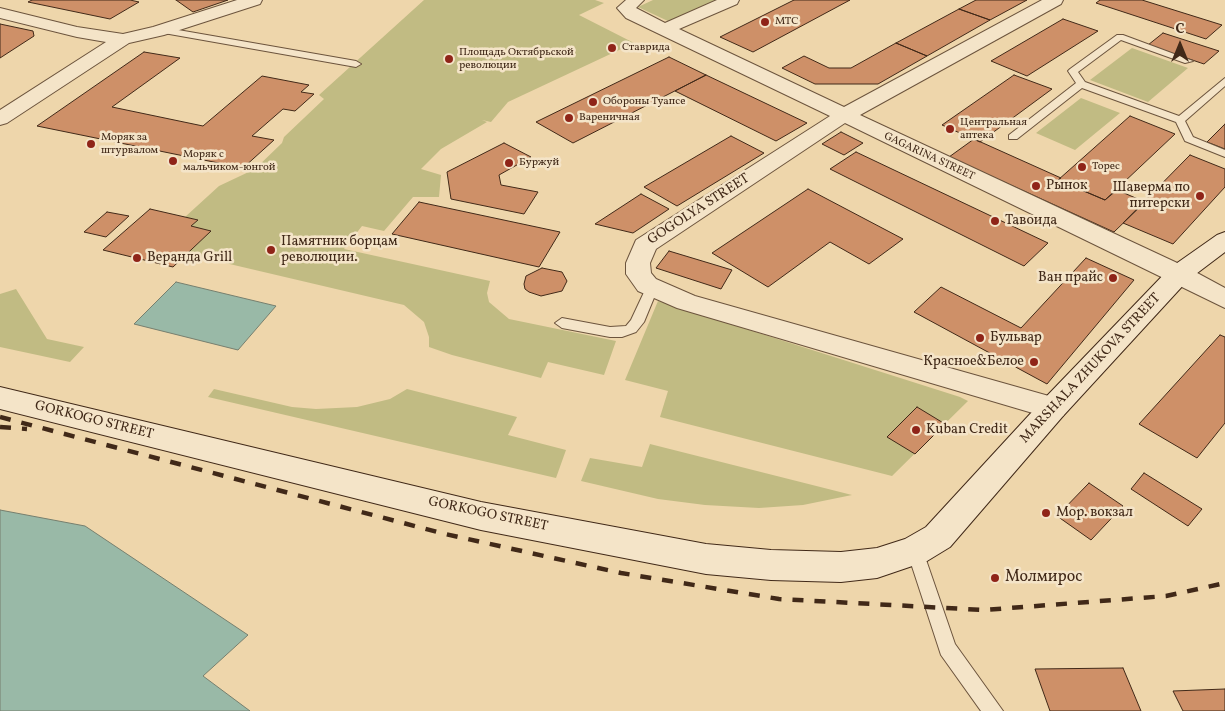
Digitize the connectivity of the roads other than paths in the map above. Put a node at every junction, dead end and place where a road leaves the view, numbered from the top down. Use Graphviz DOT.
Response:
graph roads {
  1 [pos="254,0"];
  2 [pos="731,0"];
  3 [pos="1055,0"];
  4 [pos="634,7"];
  5 [pos="0,13"];
  6 [pos="161,30"];
  7 [pos="665,30"];
  8 [pos="123,39"];
  9 [pos="1188,61"];
  10 [pos="356,64"];
  11 [pos="1225,81"];
  12 [pos="1081,84"];
  13 [pos="843,116"];
  14 [pos="0,119"];
  15 [pos="1180,120"];
  16 [pos="1013,137"];
  17 [pos="1225,154"];
  18 [pos="1225,240"];
  19 [pos="1179,274"];
  20 [pos="652,288"];
  21 [pos="1225,299"];
  22 [pos="562,322"];
  23 [pos="0,398"];
  24 [pos="1053,408"];
  25 [pos="966,508"];
  26 [pos="914,551"];
  27 [pos="993,711"];
  1 -- 6 [label="street"];
  2 -- 7 [label="street"];
  3 -- 13 [label="street, GOGOLYA STREET"];
  4 -- 7 [label="street, GAGARINA STREET"];
  5 -- 8 [label="street"];
  6 -- 8 [label="street"];
  6 -- 10 [label="lane"];
  7 -- 13 [label="street, GAGARINA STREET"];
  8 -- 14 [label="street"];
  9 -- 12 [label="lane"];
  11 -- 15 [label="lane"];
  12 -- 15 [label="lane"];
  12 -- 16 [label="lane"];
  13 -- 19 [label="street, GAGARINA STREET"];
  13 -- 20 [label="street, GOGOLYA STREET"];
  15 -- 17 [label="lane"];
  18 -- 19 [label="street, MARSHALA ZHUKOVA STREET"];
  19 -- 21 [label="street, GAGARINA STREET"];
  19 -- 24 [label="street, MARSHALA ZHUKOVA STREET"];
  20 -- 22 [label="lane"];
  20 -- 24 [label="street"];
  23 -- 26 [label="street, GORKOGO STREET"];
  24 -- 25 [label="street, MARSHALA ZHUKOVA STREET"];
  25 -- 26 [label="street, GORKOGO STREET"];
  26 -- 27 [label="lane"];
}
